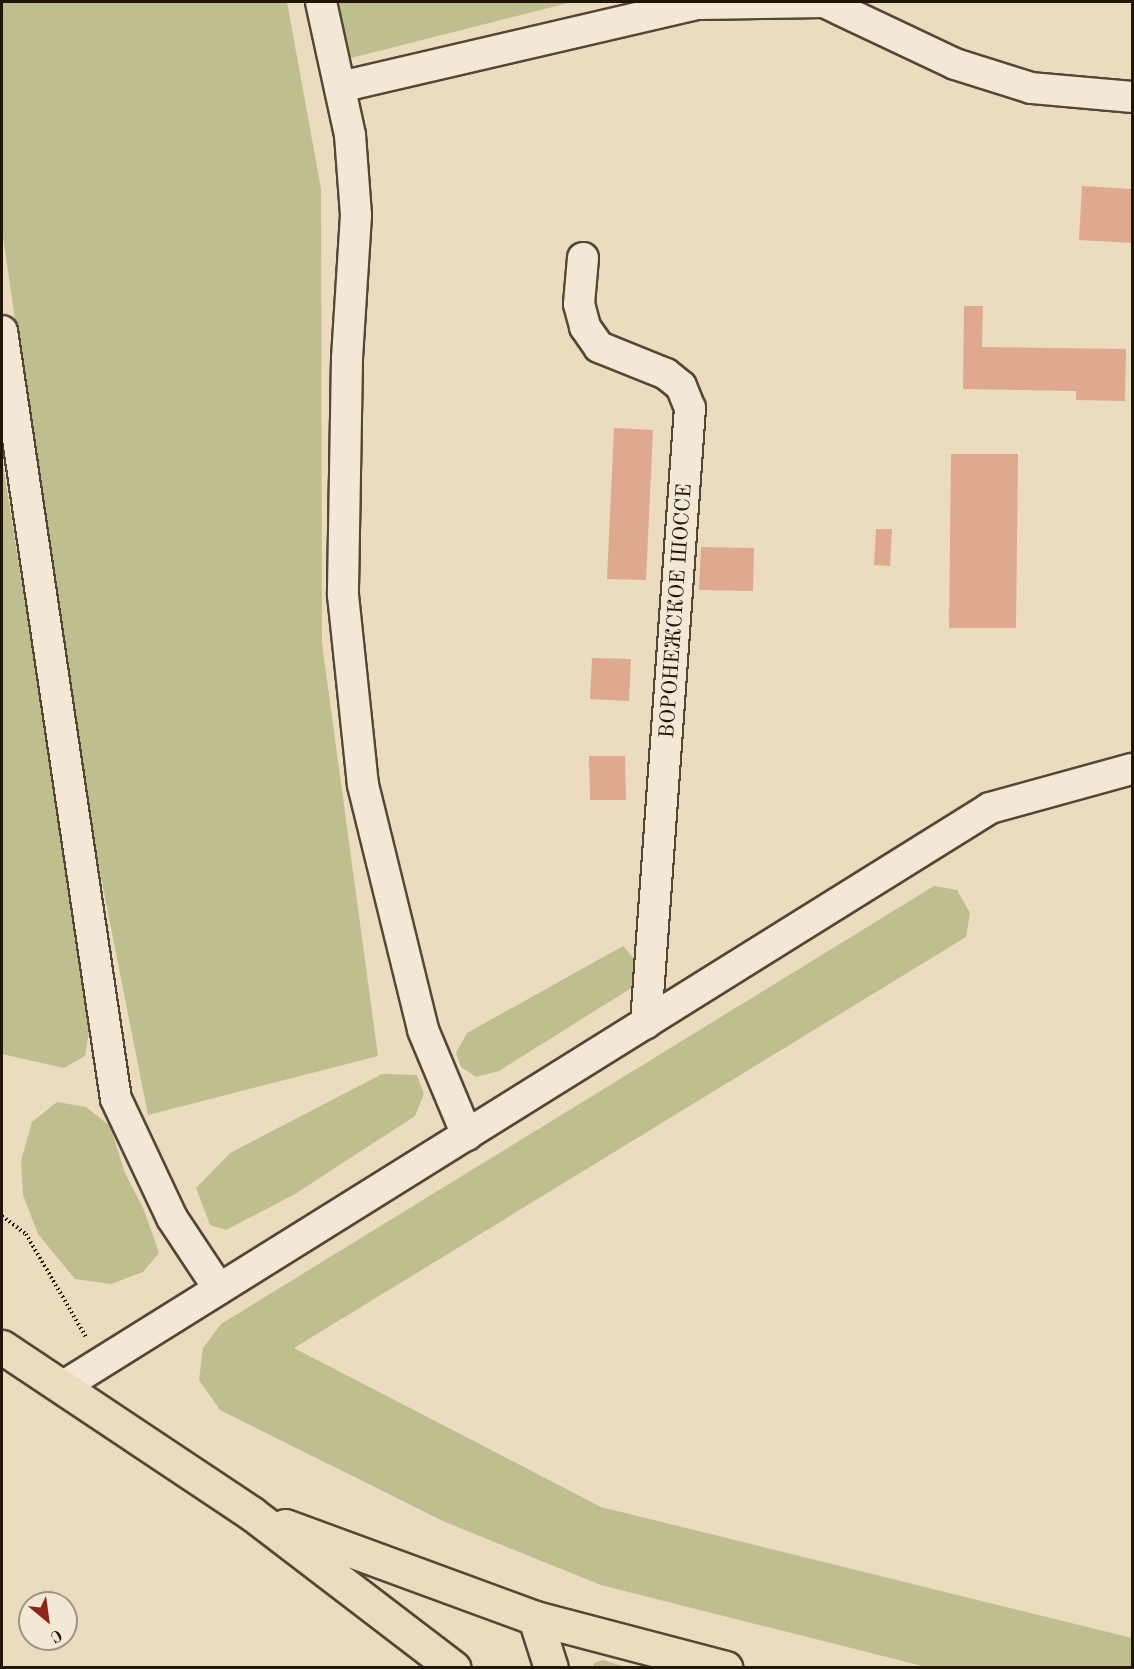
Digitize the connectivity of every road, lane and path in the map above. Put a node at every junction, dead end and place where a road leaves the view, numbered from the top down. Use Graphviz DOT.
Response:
graph roads {
  1 [pos="321,2"];
  2 [pos="824,2"];
  3 [pos="340,87"];
  4 [pos="1132,97"];
  5 [pos="583,258"];
  6 [pos="2,331"];
  7 [pos="1132,769"];
  8 [pos="646,1023"];
  9 [pos="467,1135"];
  10 [pos="2,1216"];
  11 [pos="219,1289"];
  12 [pos="2,1347"];
  13 [pos="101,1363"];
  14 [pos="62,1388"];
  15 [pos="251,1513"];
  16 [pos="421,1577"];
  17 [pos="387,1617"];
  18 [pos="535,1618"];
  19 [pos="454,1668"];
  20 [pos="551,1668"];
  21 [pos="726,1668"];
  1 -- 3 [label="street"];
  2 -- 3 [label="street"];
  2 -- 4 [label="street"];
  3 -- 9 [label="street"];
  5 -- 8 [label="street, ВОРОНЕЖСКОЕ ШОССЕ"];
  6 -- 11 [label="street"];
  7 -- 8 [label="street"];
  8 -- 9 [label="street"];
  9 -- 11 [label="street"];
  10 -- 13 [label="path"];
  11 -- 13 [label="street"];
  12 -- 14 [label="main road"];
  13 -- 14 [label="street"];
  14 -- 15 [label="main road"];
  15 -- 16 [label="main road"];
  15 -- 17 [label="main road"];
  16 -- 17 [label="main road"];
  16 -- 18 [label="main road"];
  17 -- 19 [label="main road"];
  18 -- 20 [label="main road"];
  18 -- 21 [label="main road"];
}
